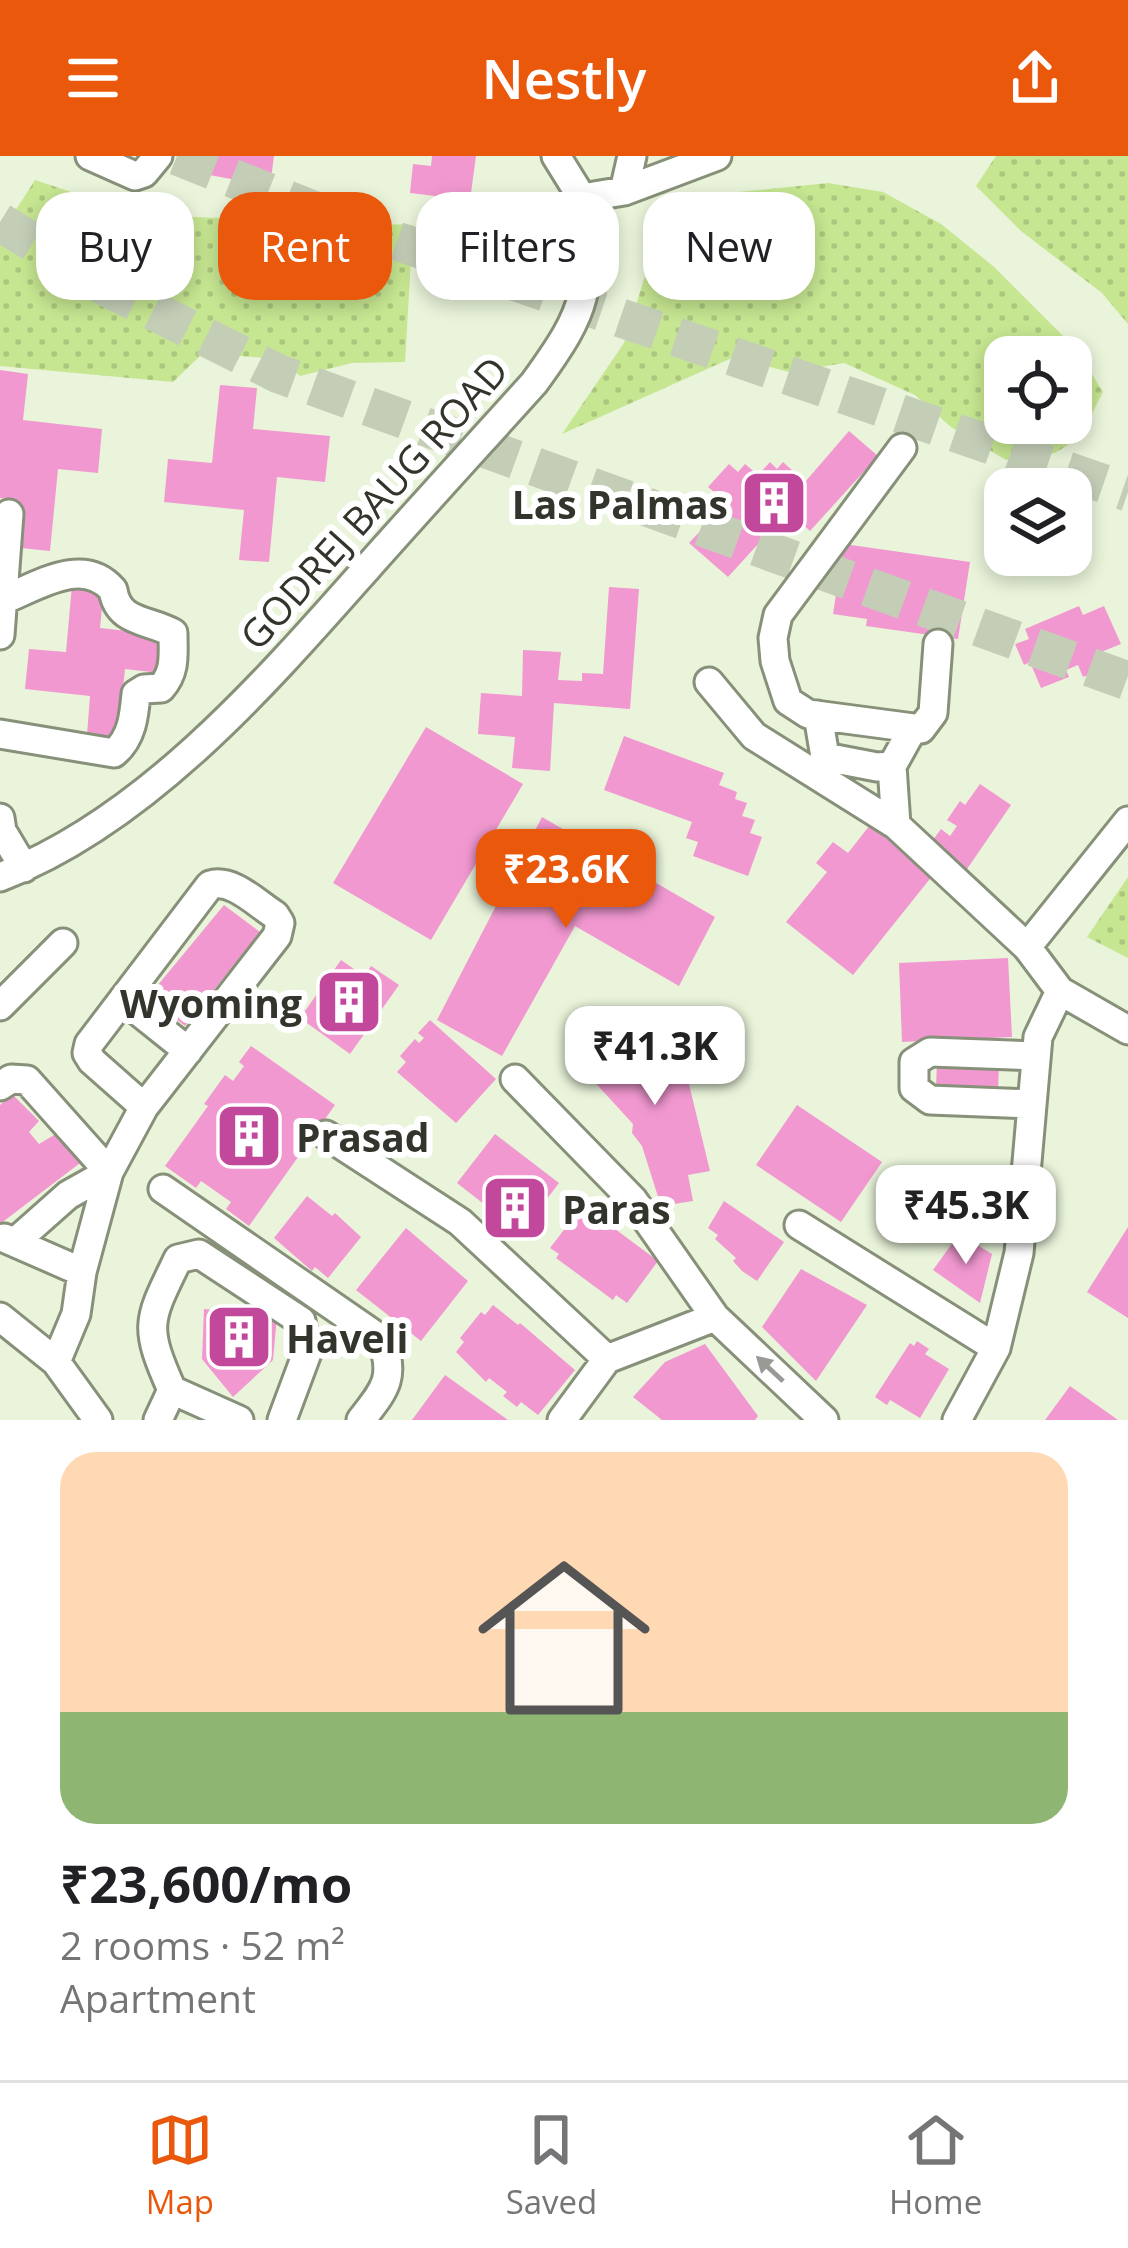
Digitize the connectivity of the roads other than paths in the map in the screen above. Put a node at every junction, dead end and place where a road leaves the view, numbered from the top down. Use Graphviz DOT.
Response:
graph roads {
  1 [pos="90,156"];
  2 [pos="158,156"];
  3 [pos="556,156"];
  4 [pos="632,156"];
  5 [pos="717,156"];
  6 [pos="624,191"];
  7 [pos="579,192"];
  8 [pos="618,192"];
  9 [pos="583,300"];
  10 [pos="902,448"];
  11 [pos="9,514"];
  12 [pos="2,600"];
  13 [pos="0,635"];
  14 [pos="938,644"];
  15 [pos="709,682"];
  16 [pos="818,716"];
  17 [pos="912,730"];
  18 [pos="0,734"];
  19 [pos="892,766"];
  20 [pos="0,818"];
  21 [pos="1128,821"];
  22 [pos="896,825"];
  23 [pos="12,873"];
  24 [pos="63,944"];
  25 [pos="1027,946"];
  26 [pos="1060,991"];
  27 [pos="123,999"];
  28 [pos="0,1006"];
  29 [pos="1128,1030"];
  30 [pos="188,1051"];
  31 [pos="1036,1056"];
  32 [pos="514,1079"];
  33 [pos="0,1086"];
  34 [pos="1032,1104"];
  35 [pos="144,1107"];
  36 [pos="326,1135"];
  37 [pos="109,1172"];
  38 [pos="163,1189"];
  39 [pos="800,1225"];
  40 [pos="8,1239"];
  41 [pos="82,1272"];
  42 [pos="0,1317"];
  43 [pos="715,1317"];
  44 [pos="996,1348"];
  45 [pos="608,1359"];
  46 [pos="56,1362"];
  47 [pos="172,1390"];
  48 [pos="98,1420"];
  49 [pos="158,1420"];
  50 [pos="239,1420"];
  51 [pos="282,1420"];
  52 [pos="361,1420"];
  53 [pos="562,1420"];
  54 [pos="824,1420"];
  55 [pos="957,1420"];
  1 -- 2 [label="street"];
  3 -- 7 [label="street"];
  4 -- 6 [label="street"];
  5 -- 6 [label="street"];
  6 -- 8 [label="street"];
  9 -- 23 [label="street, GODREJ BAUG ROAD"];
  10 -- 16 [label="street"];
  11 -- 12 [label="street"];
  12 -- 13 [label="street"];
  12 -- 18 [label="street"];
  14 -- 17 [label="street"];
  15 -- 22 [label="street"];
  16 -- 17 [label="street"];
  16 -- 19 [label="street"];
  17 -- 19 [label="street"];
  19 -- 22 [label="street"];
  20 -- 23 [label="street"];
  21 -- 25 [label="street"];
  22 -- 25 [label="street"];
  24 -- 28 [label="street"];
  25 -- 26 [label="street"];
  26 -- 29 [label="street"];
  26 -- 31 [label="street"];
  27 -- 30 [label="street"];
  27 -- 30 [label="street"];
  27 -- 35 [label="street"];
  30 -- 35 [label="street"];
  31 -- 34 [label="street"];
  31 -- 34 [label="street"];
  32 -- 43 [label="street"];
  33 -- 37 [label="street"];
  34 -- 44 [label="street"];
  35 -- 37 [label="street"];
  36 -- 45 [label="street"];
  37 -- 40 [label="street"];
  37 -- 41 [label="street"];
  38 -- 52 [label="street"];
  39 -- 44 [label="street"];
  40 -- 41 [label="street"];
  41 -- 46 [label="street"];
  42 -- 46 [label="street"];
  43 -- 45 [label="street"];
  54 -- 43 [label="street, one-way"];
  44 -- 55 [label="street"];
  45 -- 53 [label="street"];
  46 -- 48 [label="street"];
  47 -- 49 [label="street"];
  47 -- 50 [label="street"];
  47 -- 51 [label="street"];
}
